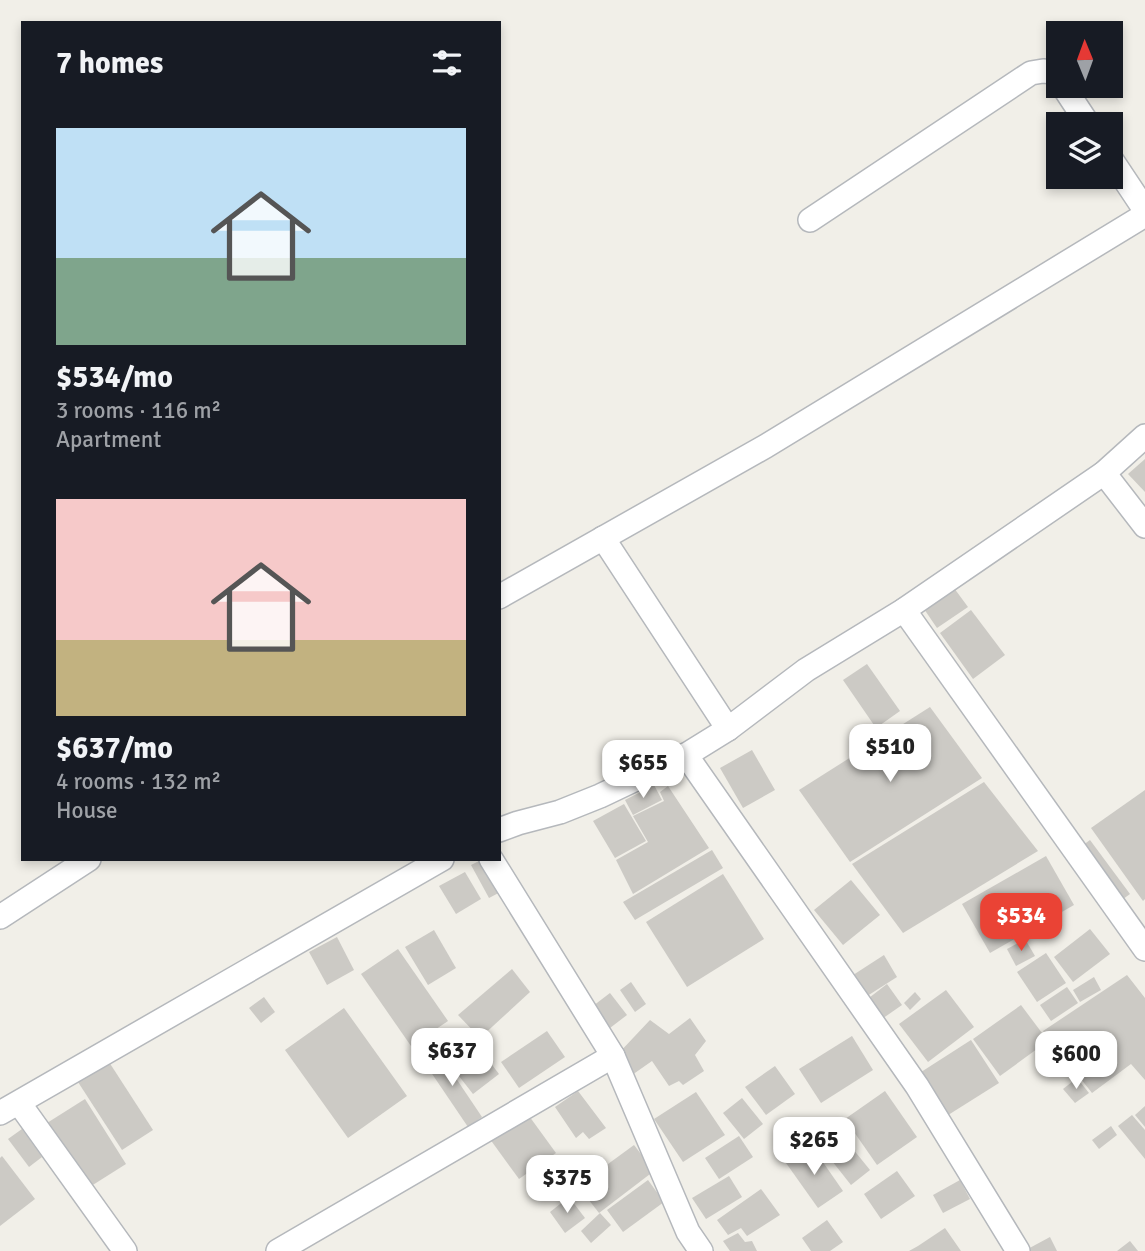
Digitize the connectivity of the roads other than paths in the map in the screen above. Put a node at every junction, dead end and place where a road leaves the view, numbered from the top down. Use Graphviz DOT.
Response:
graph roads {
  1 [pos="1046,71"];
  2 [pos="1123,177"];
  3 [pos="1145,210"];
  4 [pos="1145,215"];
  5 [pos="810,220"];
  6 [pos="1145,436"];
  7 [pos="1104,472"];
  8 [pos="1145,526"];
  9 [pos="603,538"];
  10 [pos="501,596"];
  11 [pos="904,610"];
  12 [pos="728,729"];
  13 [pos="686,755"];
  14 [pos="501,829"];
  15 [pos="86,861"];
  16 [pos="439,861"];
  17 [pos="492,861"];
  18 [pos="0,917"];
  19 [pos="1145,950"];
  20 [pos="613,1056"];
  21 [pos="9,1108"];
  22 [pos="694,1245"];
  23 [pos="125,1251"];
  24 [pos="278,1251"];
  25 [pos="1018,1251"];
  1 -- 5 [label="street"];
  2 -- 3 [label="street"];
  4 -- 9 [label="street"];
  6 -- 7 [label="street"];
  7 -- 8 [label="street"];
  7 -- 11 [label="street"];
  9 -- 10 [label="street"];
  9 -- 12 [label="street"];
  11 -- 12 [label="street"];
  11 -- 19 [label="street"];
  12 -- 13 [label="street"];
  13 -- 14 [label="street"];
  13 -- 25 [label="street"];
  15 -- 18 [label="street"];
  16 -- 21 [label="street"];
  17 -- 20 [label="street"];
  20 -- 22 [label="street"];
  20 -- 24 [label="street"];
  21 -- 23 [label="street"];
}
